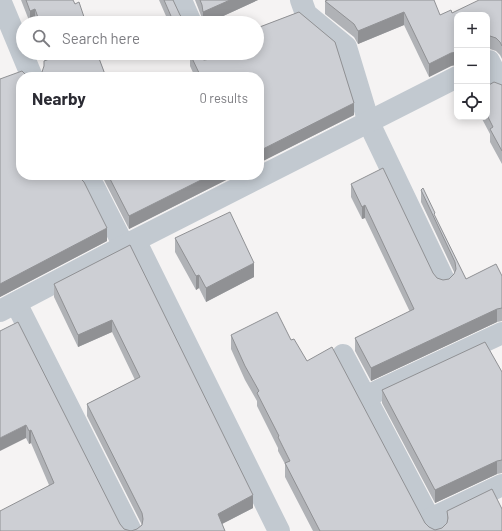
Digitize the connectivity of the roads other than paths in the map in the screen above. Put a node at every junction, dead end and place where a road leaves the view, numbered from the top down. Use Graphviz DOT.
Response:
graph roads {
  1 [pos="0,0"];
  2 [pos="181,0"];
  3 [pos="301,0"];
  4 [pos="188,16"];
  5 [pos="16,38"];
  6 [pos="493,59"];
  7 [pos="25,60"];
  8 [pos="30,72"];
  9 [pos="454,79"];
  10 [pos="502,86"];
  11 [pos="368,123"];
  12 [pos="264,176"];
  13 [pos="87,180"];
  14 [pos="256,180"];
  15 [pos="130,244"];
  16 [pos="444,280"];
  17 [pos="8,307"];
  18 [pos="502,333"];
  19 [pos="343,355"];
  20 [pos="365,397"];
  21 [pos="502,485"];
  22 [pos="433,525"];
  23 [pos="131,531"];
  24 [pos="279,531"];
  1 -- 5 [label="street"];
  2 -- 4 [label="street"];
  3 -- 11 [label="street"];
  6 -- 10 [label="street"];
  7 -- 8 [label="street"];
  9 -- 11 [label="street"];
  11 -- 12 [label="street"];
  11 -- 16 [label="street"];
  13 -- 15 [label="street"];
  14 -- 15 [label="street"];
  15 -- 17 [label="street"];
  15 -- 24 [label="street"];
  17 -- 23 [label="street"];
  18 -- 20 [label="street"];
  19 -- 20 [label="street"];
  20 -- 22 [label="street"];
  21 -- 22 [label="street"];
}
